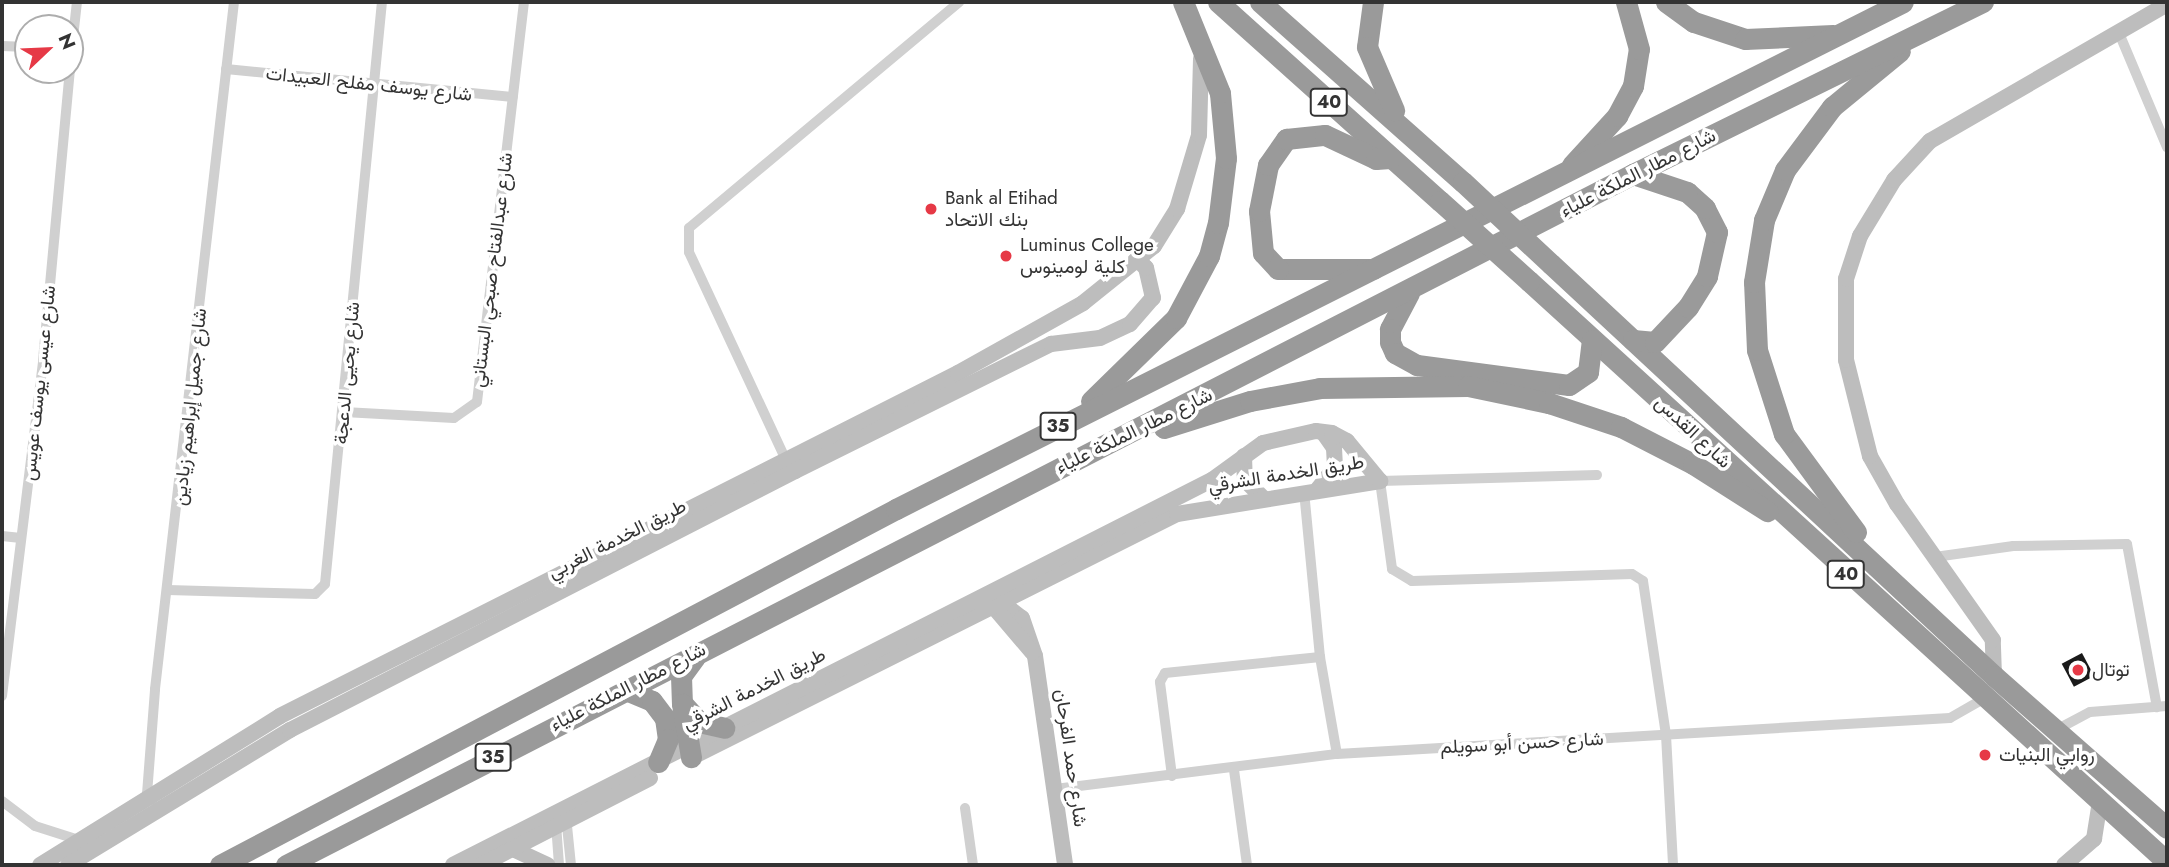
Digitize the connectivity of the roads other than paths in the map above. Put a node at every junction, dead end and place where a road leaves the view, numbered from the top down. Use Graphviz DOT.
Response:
graph roads {
  1 [pos="234,2"];
  2 [pos="382,2"];
  3 [pos="524,2"];
  4 [pos="959,2"];
  5 [pos="1183,2"];
  6 [pos="1218,2"];
  7 [pos="1260,2"];
  8 [pos="1373,2"];
  9 [pos="1626,2"];
  10 [pos="1666,2"];
  11 [pos="1903,2"];
  12 [pos="1983,2"];
  13 [pos="2167,4"];
  14 [pos="1939,21"];
  15 [pos="1197,27"];
  16 [pos="2119,33"];
  17 [pos="1838,35"];
  18 [pos="226,69"];
  19 [pos="68,84"];
  20 [pos="373,86"];
  21 [pos="513,97"];
  22 [pos="1406,129"];
  23 [pos="2167,148"];
  24 [pos="1390,158"];
  25 [pos="1564,173"];
  26 [pos="1633,174"];
  27 [pos="1137,259"];
  28 [pos="1375,269"];
  29 [pos="1409,293"];
  30 [pos="1592,340"];
  31 [pos="1633,340"];
  32 [pos="954,383"];
  33 [pos="344,412"];
  34 [pos="1065,422"];
  35 [pos="1323,432"];
  36 [pos="1244,456"];
  37 [pos="1079,457"];
  38 [pos="785,458"];
  39 [pos="1597,475"];
  40 [pos="1380,481"];
  41 [pos="1311,490"];
  42 [pos="1262,497"];
  43 [pos="1798,529"];
  44 [pos="2,536"];
  45 [pos="20,538"];
  46 [pos="1935,557"];
  47 [pos="1898,587"];
  48 [pos="168,590"];
  49 [pos="993,600"];
  50 [pos="702,650"];
  51 [pos="1320,657"];
  52 [pos="1994,676"];
  53 [pos="626,690"];
  54 [pos="2,696"];
  55 [pos="1985,698"];
  56 [pos="682,702"];
  57 [pos="2162,707"];
  58 [pos="724,728"];
  59 [pos="2056,730"];
  60 [pos="1666,735"];
  61 [pos="690,752"];
  62 [pos="1337,754"];
  63 [pos="658,762"];
  64 [pos="1234,770"];
  65 [pos="1172,776"];
  66 [pos="1055,789"];
  67 [pos="147,794"];
  68 [pos="2100,800"];
  69 [pos="2,801"];
  70 [pos="158,807"];
  71 [pos="965,808"];
  72 [pos="561,817"];
  73 [pos="2167,828"];
  74 [pos="79,840"];
  75 [pos="513,849"];
  76 [pos="2167,862"];
  77 [pos="40,865"];
  78 [pos="68,865"];
  79 [pos="220,865"];
  80 [pos="286,865"];
  81 [pos="453,865"];
  82 [pos="481,865"];
  83 [pos="548,865"];
  84 [pos="559,865"];
  85 [pos="571,865"];
  86 [pos="973,865"];
  87 [pos="1065,865"];
  88 [pos="1247,865"];
  89 [pos="1673,865"];
  90 [pos="2064,865"];
  1 -- 18 [label="street, شارع جميل إبراهيم زيادين"];
  2 -- 20 [label="street, شارع يحيى الدعجة"];
  3 -- 21 [label="street, شارع عبدالفتاح صبحي البستاني"];
  4 -- 38 [label="street"];
  5 -- 15 [label="highway"];
  6 -- 24 [label="highway, شارع القدس / 40"];
  7 -- 22 [label="highway, شارع القدس / 40"];
  8 -- 22 [label="highway"];
  9 -- 25 [label="highway"];
  10 -- 17 [label="highway"];
  11 -- 17 [label="highway, شارع مطار الملكة علياء / 35"];
  12 -- 14 [label="highway, شارع مطار الملكة علياء / 35"];
  13 -- 16 [label="street"];
  14 -- 26 [label="highway, شارع مطار الملكة علياء / 35"];
  14 -- 47 [label="highway"];
  15 -- 27 [label="street, طريق الخدمة الغربي"];
  15 -- 34 [label="highway"];
  16 -- 23 [label="street"];
  16 -- 46 [label="street"];
  17 -- 25 [label="highway, شارع مطار الملكة علياء / 35"];
  18 -- 20 [label="street, شارع يوسف مفلح العبيدات"];
  18 -- 48 [label="street, شارع جميل إبراهيم زيادين"];
  19 -- 45 [label="street, شارع عيسى يوسف عويس"];
  20 -- 21 [label="street, شارع يوسف مفلح العبيدات"];
  20 -- 33 [label="street, شارع يحيى الدعجة"];
  21 -- 33 [label="street, شارع عبدالفتاح صبحي البستاني"];
  22 -- 31 [label="highway, شارع القدس / 40, bridge"];
  24 -- 28 [label="highway"];
  24 -- 30 [label="highway, شارع القدس / 40, bridge"];
  25 -- 28 [label="highway, شارع مطار الملكة علياء / 35"];
  26 -- 29 [label="highway, شارع مطار الملكة علياء / 35"];
  26 -- 31 [label="highway"];
  27 -- 32 [label="street, طريق الخدمة الغربي"];
  27 -- 32 [label="street, طريق الخدمة الغربي"];
  28 -- 34 [label="highway, شارع مطار الملكة علياء / 35"];
  29 -- 30 [label="highway"];
  29 -- 37 [label="highway, شارع مطار الملكة علياء / 35"];
  30 -- 43 [label="highway, شارع القدس / 40"];
  31 -- 47 [label="highway, شارع القدس / 40"];
  32 -- 38 [label="street, طريق الخدمة الغربي"];
  32 -- 70 [label="street, طريق الخدمة الغربي"];
  33 -- 48 [label="street, شارع يحيى الدعجة"];
  34 -- 79 [label="highway, شارع مطار الملكة علياء / 35"];
  35 -- 36 [label="street, طريق الخدمة الشرقي"];
  35 -- 40 [label="street, طريق الخدمة الشرقي"];
  35 -- 41 [label="street"];
  36 -- 42 [label="street"];
  36 -- 49 [label="street, طريق الخدمة الشرقي"];
  37 -- 43 [label="highway"];
  37 -- 50 [label="highway, شارع مطار الملكة علياء / 35"];
  38 -- 67 [label="street, طريق الخدمة الغربي"];
  39 -- 40 [label="street"];
  40 -- 41 [label="street, طريق الخدمة الشرقي"];
  40 -- 60 [label="street"];
  41 -- 42 [label="street, طريق الخدمة الشرقي"];
  41 -- 51 [label="street"];
  42 -- 49 [label="street, طريق الخدمة الشرقي"];
  43 -- 55 [label="highway, شارع القدس / 40"];
  44 -- 45 [label="street"];
  45 -- 54 [label="street, شارع عيسى يوسف عويس"];
  46 -- 52 [label="street"];
  46 -- 57 [label="street"];
  47 -- 52 [label="highway, شارع القدس / 40"];
  48 -- 67 [label="street, شارع جميل إبراهيم زيادين"];
  49 -- 58 [label="street, طريق الخدمة الشرقي"];
  49 -- 61 [label="street, طريق الخدمة الشرقي"];
  49 -- 66 [label="street, شارع حمد الفرحان"];
  50 -- 53 [label="highway, شارع مطار الملكة علياء / 35"];
  50 -- 56 [label="highway"];
  51 -- 62 [label="street"];
  51 -- 65 [label="street"];
  52 -- 59 [label="highway, شارع القدس / 40"];
  53 -- 63 [label="highway"];
  53 -- 80 [label="highway, شارع مطار الملكة علياء / 35"];
  55 -- 60 [label="street, شارع حسن أبو سويلم"];
  55 -- 68 [label="highway, شارع القدس / 40"];
  56 -- 58 [label="highway"];
  56 -- 61 [label="highway"];
  57 -- 59 [label="street"];
  58 -- 61 [label="street, طريق الخدمة الشرقي"];
  59 -- 73 [label="highway, شارع القدس / 40"];
  60 -- 62 [label="street, شارع حسن أبو سويلم"];
  60 -- 89 [label="street"];
  61 -- 63 [label="street, طريق الخدمة الشرقي"];
  61 -- 72 [label="street, طريق الخدمة الشرقي"];
  62 -- 64 [label="street, شارع حسن أبو سويلم"];
  63 -- 72 [label="street, طريق الخدمة الشرقي"];
  64 -- 65 [label="street, شارع حسن أبو سويلم"];
  64 -- 88 [label="street"];
  65 -- 66 [label="street, شارع حسن أبو سويلم"];
  66 -- 87 [label="street, شارع حمد الفرحان"];
  67 -- 70 [label="street"];
  67 -- 74 [label="street, طريق الخدمة الغربي"];
  68 -- 76 [label="highway, شارع القدس / 40"];
  68 -- 90 [label="street"];
  69 -- 74 [label="street"];
  70 -- 78 [label="street, طريق الخدمة الغربي"];
  71 -- 86 [label="street"];
  72 -- 75 [label="street, طريق الخدمة الشرقي"];
  72 -- 81 [label="street, طريق الخدمة الشرقي"];
  72 -- 84 [label="street"];
  72 -- 85 [label="street"];
  74 -- 77 [label="street, طريق الخدمة الغربي"];
  75 -- 82 [label="street, طريق الخدمة الشرقي"];
  75 -- 83 [label="street"];
}
